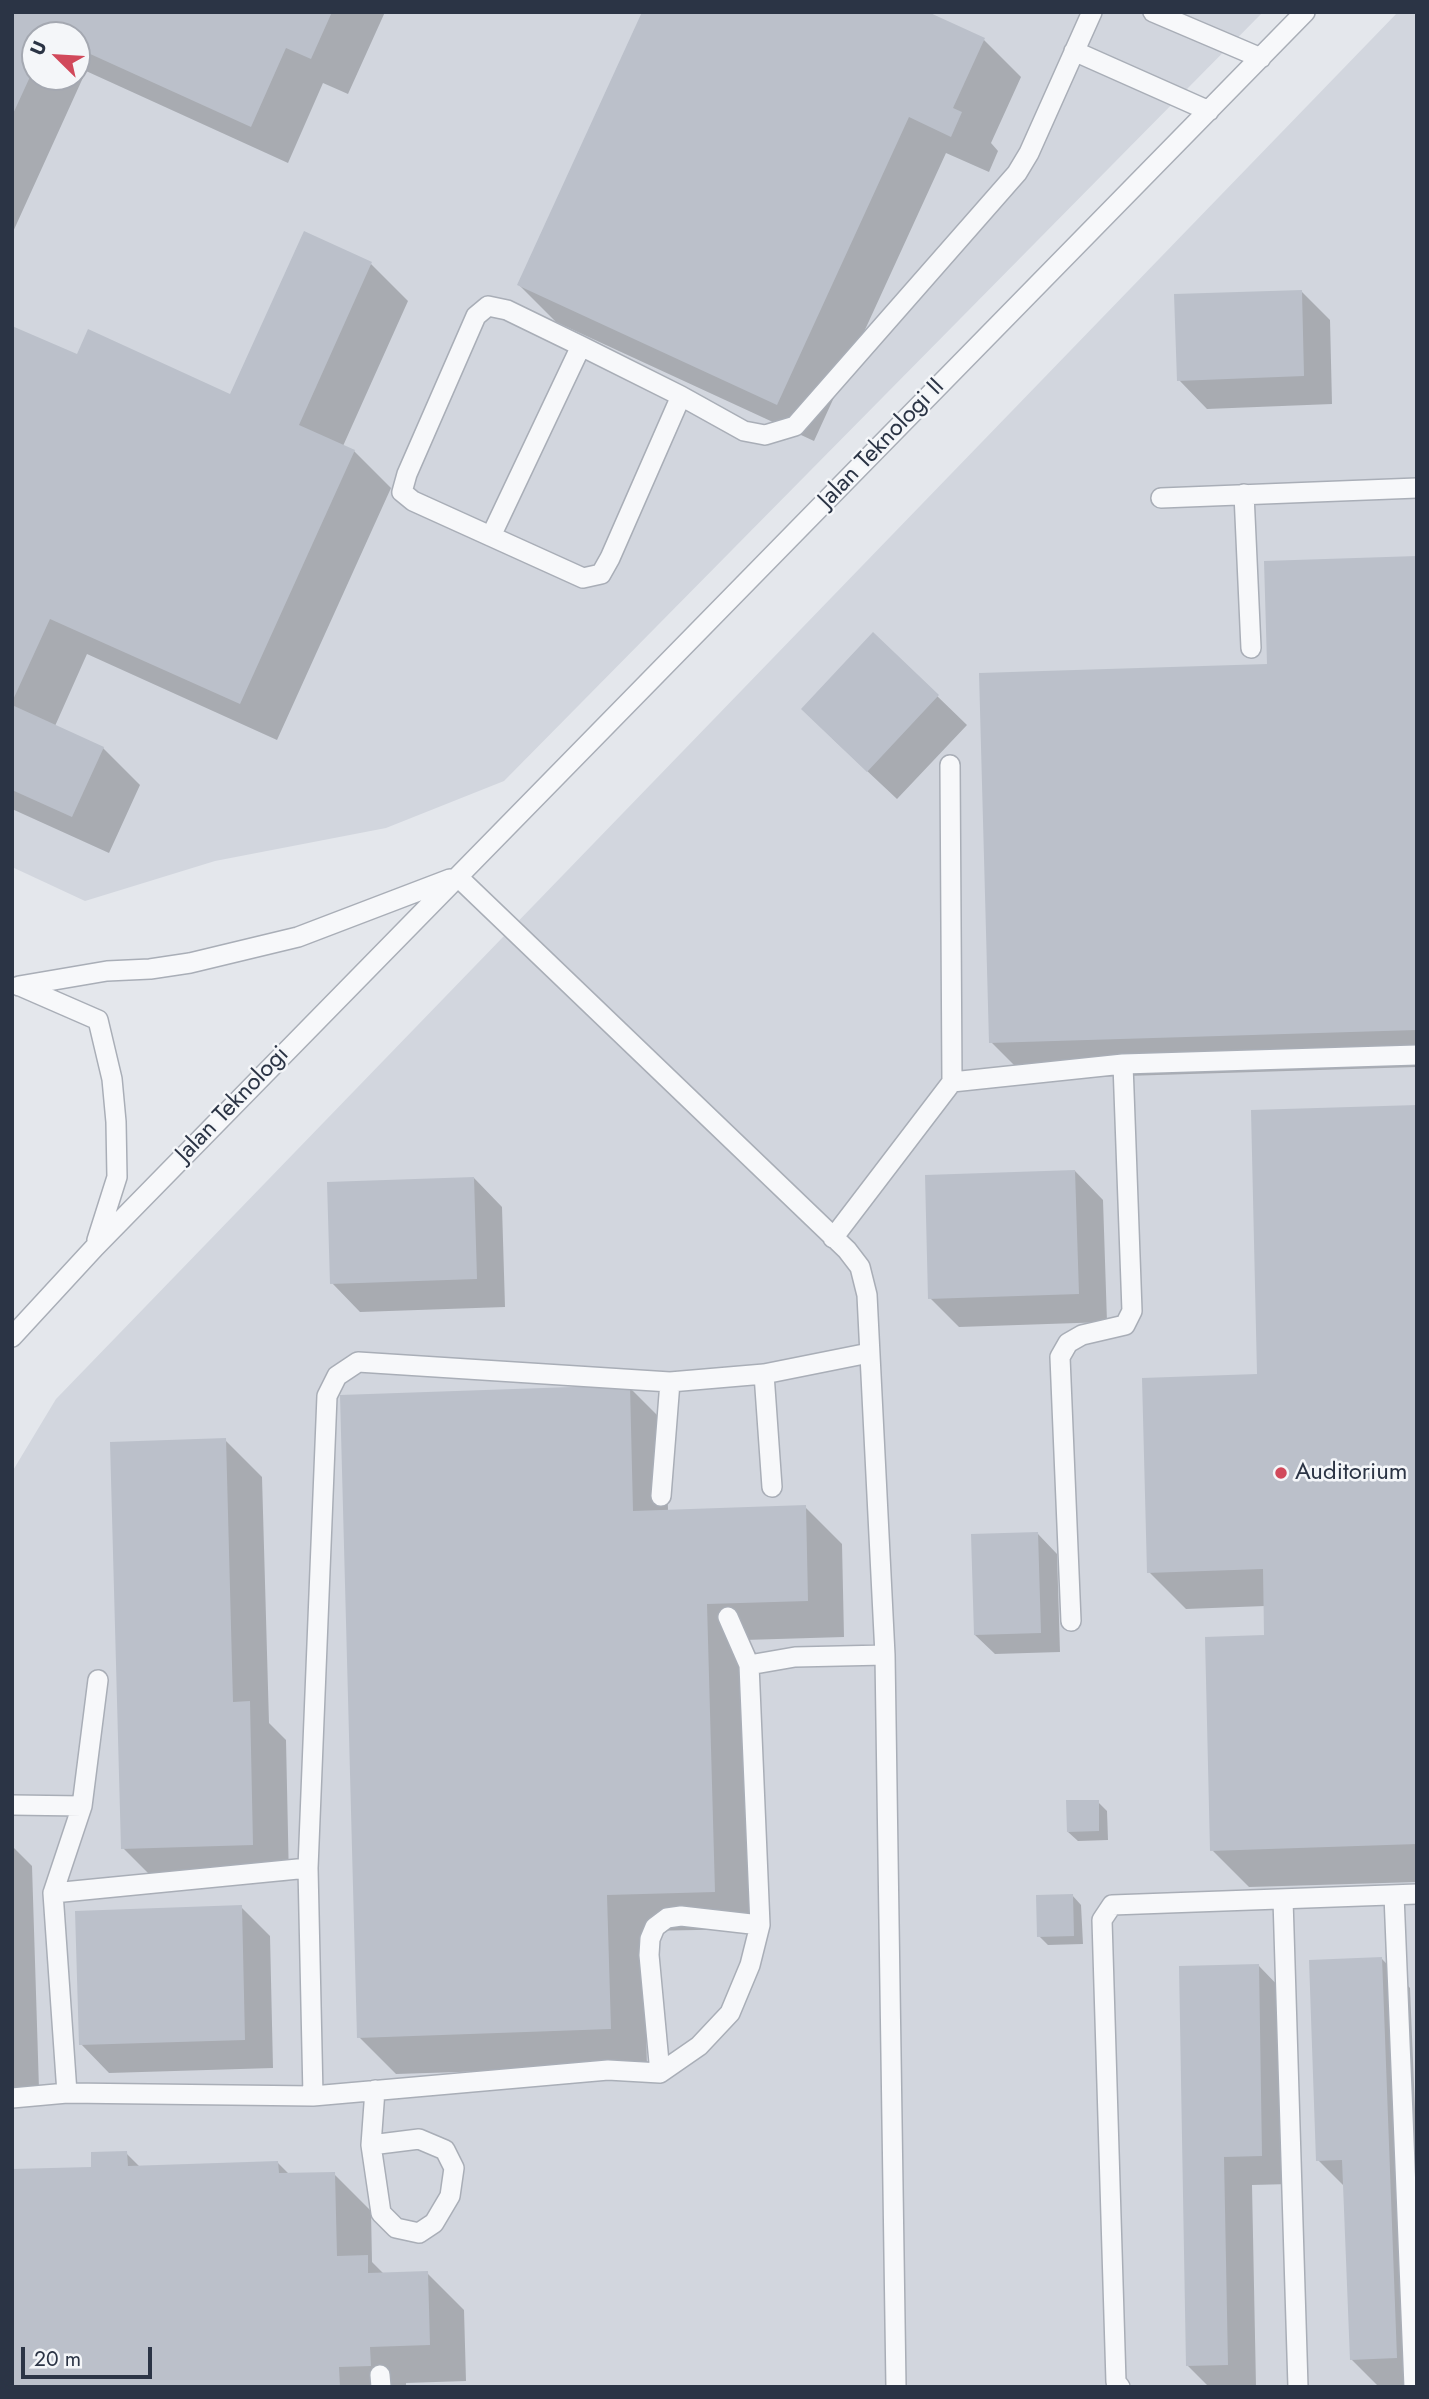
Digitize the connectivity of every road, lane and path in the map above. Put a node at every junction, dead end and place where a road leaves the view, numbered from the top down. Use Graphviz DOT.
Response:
graph roads {
  1 [pos="1091,12"];
  2 [pos="1153,12"];
  3 [pos="1305,12"];
  4 [pos="1074,51"];
  5 [pos="1261,58"];
  6 [pos="1209,111"];
  7 [pos="581,346"];
  8 [pos="681,396"];
  9 [pos="1417,488"];
  10 [pos="1244,494"];
  11 [pos="1161,498"];
  12 [pos="491,536"];
  13 [pos="1251,648"];
  14 [pos="950,765"];
  15 [pos="458,877"];
  16 [pos="16,984"];
  17 [pos="1417,1055"];
  18 [pos="1123,1064"];
  19 [pos="953,1082"];
  20 [pos="832,1238"];
  21 [pos="95,1247"];
  22 [pos="12,1338"];
  23 [pos="869,1353"];
  24 [pos="764,1374"];
  25 [pos="670,1382"];
  26 [pos="772,1487"];
  27 [pos="662,1496"];
  28 [pos="728,1616"];
  29 [pos="1070,1621"];
  30 [pos="885,1655"];
  31 [pos="749,1665"];
  32 [pos="98,1680"];
  33 [pos="12,1805"];
  34 [pos="82,1806"];
  35 [pos="308,1868"];
  36 [pos="53,1893"];
  37 [pos="1417,1894"];
  38 [pos="1394,1895"];
  39 [pos="1283,1899"];
  40 [pos="760,1925"];
  41 [pos="660,2073"];
  42 [pos="374,2090"];
  43 [pos="67,2093"];
  44 [pos="313,2096"];
  45 [pos="12,2098"];
  46 [pos="370,2145"];
  47 [pos="896,2387"];
  48 [pos="1119,2387"];
  49 [pos="1298,2387"];
  50 [pos="1414,2387"];
  1 -- 4 [label="lane"];
  2 -- 5 [label="lane"];
  3 -- 5 [label="lane, Jalan Teknologi II"];
  4 -- 6 [label="lane"];
  4 -- 8 [label="lane"];
  5 -- 6 [label="lane, Jalan Teknologi II"];
  6 -- 15 [label="lane, Jalan Teknologi II"];
  7 -- 8 [label="lane"];
  7 -- 12 [label="lane"];
  7 -- 12 [label="lane"];
  8 -- 12 [label="lane"];
  9 -- 10 [label="lane"];
  10 -- 11 [label="lane"];
  10 -- 13 [label="lane"];
  14 -- 19 [label="lane"];
  15 -- 16 [label="lane"];
  15 -- 20 [label="lane"];
  15 -- 21 [label="lane, Jalan Teknologi"];
  16 -- 21 [label="lane"];
  17 -- 18 [label="lane"];
  18 -- 19 [label="lane"];
  18 -- 29 [label="lane"];
  19 -- 20 [label="lane"];
  20 -- 23 [label="lane"];
  21 -- 22 [label="lane, Jalan Teknologi"];
  23 -- 24 [label="lane"];
  23 -- 30 [label="lane"];
  24 -- 25 [label="lane"];
  24 -- 26 [label="lane"];
  25 -- 27 [label="lane"];
  25 -- 35 [label="lane"];
  28 -- 31 [label="lane"];
  30 -- 31 [label="lane"];
  30 -- 47 [label="lane"];
  31 -- 40 [label="lane"];
  32 -- 34 [label="lane"];
  33 -- 34 [label="lane"];
  34 -- 36 [label="lane"];
  35 -- 36 [label="lane"];
  35 -- 44 [label="lane"];
  36 -- 43 [label="lane"];
  37 -- 38 [label="lane"];
  38 -- 39 [label="lane"];
  38 -- 50 [label="lane"];
  39 -- 48 [label="lane"];
  39 -- 49 [label="lane"];
  40 -- 41 [label="lane"];
  40 -- 41 [label="lane"];
  41 -- 42 [label="lane"];
  42 -- 44 [label="lane"];
  42 -- 46 [label="lane"];
  43 -- 44 [label="lane"];
  43 -- 45 [label="lane"];
  46 -- 46 [label="lane"];
}
